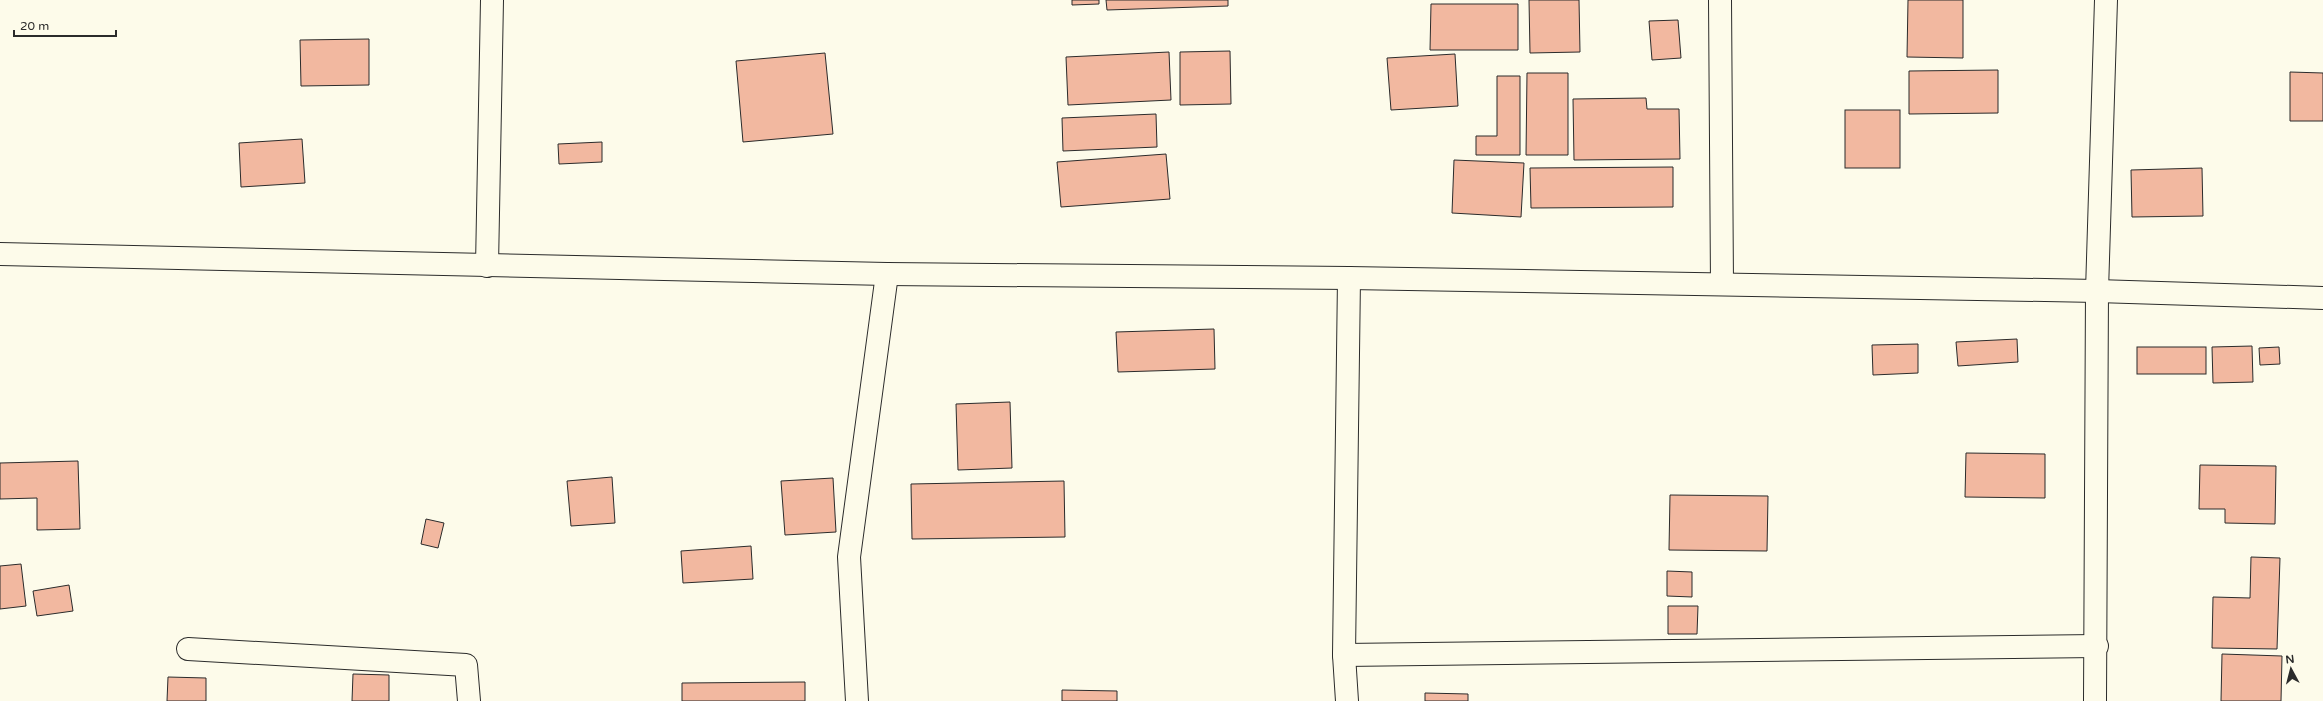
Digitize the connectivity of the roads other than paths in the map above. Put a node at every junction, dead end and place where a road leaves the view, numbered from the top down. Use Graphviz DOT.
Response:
graph roads {
  1 [pos="492,0"];
  2 [pos="1720,0"];
  3 [pos="2106,0"];
  4 [pos="0,254"];
  5 [pos="487,266"];
  6 [pos="888,274"];
  7 [pos="1349,278"];
  8 [pos="1722,284"];
  9 [pos="2097,291"];
  10 [pos="2323,298"];
  11 [pos="2097,646"];
  12 [pos="188,649"];
  13 [pos="1344,655"];
  14 [pos="469,701"];
  15 [pos="858,701"];
  16 [pos="1347,701"];
  17 [pos="2095,701"];
  1 -- 5 [label="street"];
  2 -- 8 [label="street"];
  3 -- 9 [label="street"];
  4 -- 5 [label="street"];
  5 -- 6 [label="street"];
  6 -- 7 [label="street"];
  6 -- 15 [label="street"];
  7 -- 8 [label="street"];
  7 -- 13 [label="street"];
  8 -- 9 [label="street"];
  9 -- 10 [label="street"];
  9 -- 11 [label="street"];
  11 -- 13 [label="street"];
  11 -- 17 [label="street"];
  12 -- 14 [label="street"];
  13 -- 16 [label="street"];
}
